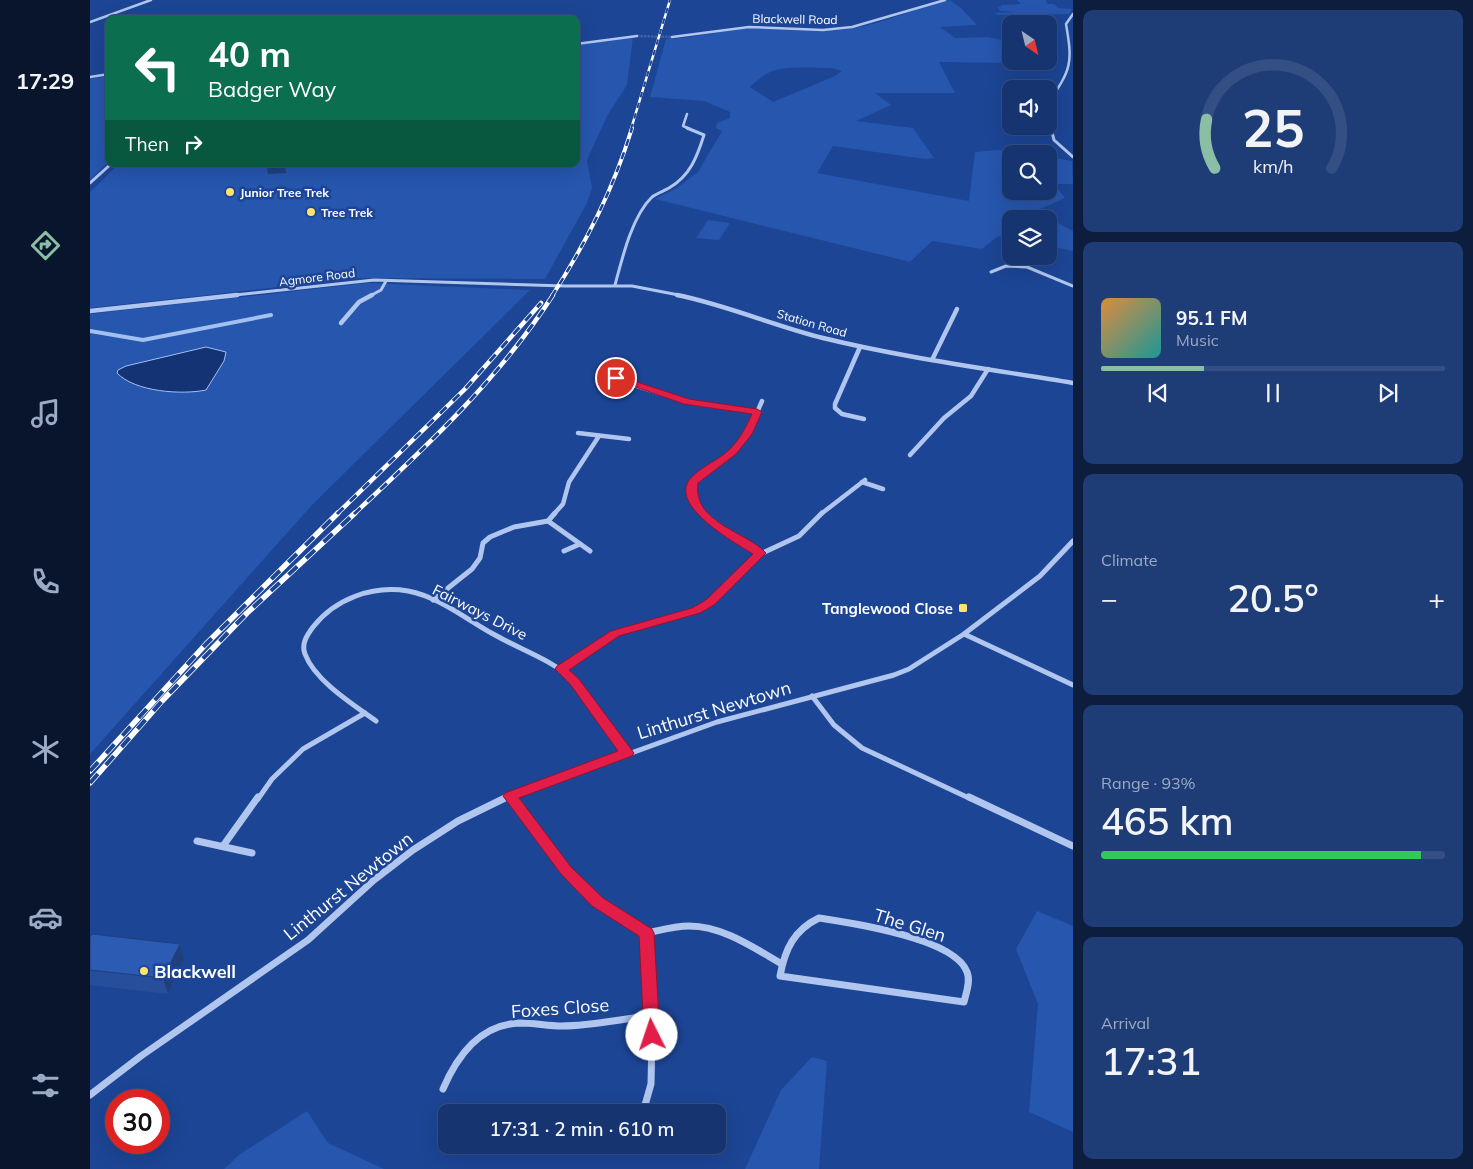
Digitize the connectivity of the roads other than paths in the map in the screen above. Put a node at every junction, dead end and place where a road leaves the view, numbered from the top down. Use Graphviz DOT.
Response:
graph roads {
  1 [pos="151,0"];
  2 [pos="945,0"];
  3 [pos="1073,14"];
  4 [pos="109,15"];
  5 [pos="105,17"];
  6 [pos="90,22"];
  7 [pos="637,36"];
  8 [pos="672,37"];
  9 [pos="580,43"];
  10 [pos="105,75"];
  11 [pos="90,77"];
  12 [pos="1057,90"];
  13 [pos="687,114"];
  14 [pos="1053,135"];
  15 [pos="1073,156"];
  16 [pos="108,167"];
  17 [pos="90,183"];
  18 [pos="991,272"];
  19 [pos="386,281"];
  20 [pos="546,285"];
  21 [pos="615,285"];
  22 [pos="1073,286"];
  23 [pos="958,310"];
  24 [pos="90,311"];
  25 [pos="341,323"];
  26 [pos="860,346"];
  27 [pos="932,360"];
  28 [pos="988,369"];
  29 [pos="610,370"];
  30 [pos="616,378"];
  31 [pos="601,382"];
  32 [pos="1073,383"];
  33 [pos="762,401"];
  34 [pos="757,412"];
  35 [pos="864,419"];
  36 [pos="578,433"];
  37 [pos="599,436"];
  38 [pos="629,439"];
  39 [pos="910,455"];
  40 [pos="883,489"];
  41 [pos="548,521"];
  42 [pos="1073,541"];
  43 [pos="580,544"];
  44 [pos="564,551"];
  45 [pos="590,551"];
  46 [pos="760,553"];
  47 [pos="434,600"];
  48 [pos="964,634"];
  49 [pos="561,669"];
  50 [pos="1073,685"];
  51 [pos="812,696"];
  52 [pos="365,713"];
  53 [pos="376,721"];
  54 [pos="627,753"];
  55 [pos="510,796"];
  56 [pos="197,841"];
  57 [pos="223,846"];
  58 [pos="1073,846"];
  59 [pos="252,854"];
  60 [pos="646,933"];
  61 [pos="782,964"];
  62 [pos="650,1016"];
  63 [pos="443,1089"];
  64 [pos="90,1095"];
  65 [pos="645,1104"];
  1 -- 4 [label="street"];
  2 -- 8 [label="street, Blackwell Road"];
  3 -- 12 [label="street"];
  5 -- 6 [label="street"];
  7 -- 9 [label="street"];
  10 -- 11 [label="street"];
  13 -- 21 [label="street"];
  14 -- 15 [label="street"];
  16 -- 17 [label="street"];
  18 -- 22 [label="street"];
  19 -- 20 [label="street, Agmore Road"];
  19 -- 24 [label="street, Agmore Road"];
  19 -- 25 [label="street"];
  20 -- 21 [label="street, Station Road"];
  21 -- 26 [label="street, Station Road"];
  23 -- 27 [label="street"];
  26 -- 27 [label="street, Station Road"];
  26 -- 35 [label="street"];
  27 -- 28 [label="street, Station Road"];
  28 -- 32 [label="street, Station Road"];
  28 -- 39 [label="street"];
  29 -- 30 [label="street"];
  30 -- 31 [label="street"];
  30 -- 34 [label="street"];
  33 -- 34 [label="street"];
  34 -- 46 [label="street"];
  36 -- 37 [label="street"];
  37 -- 38 [label="street"];
  37 -- 41 [label="street"];
  40 -- 46 [label="street"];
  41 -- 43 [label="street"];
  41 -- 47 [label="street"];
  42 -- 48 [label="street, Linthurst Newtown"];
  43 -- 44 [label="street"];
  43 -- 45 [label="street"];
  46 -- 49 [label="street"];
  47 -- 49 [label="street, Fairways Drive"];
  47 -- 52 [label="street, Fairways Drive"];
  48 -- 50 [label="street"];
  48 -- 51 [label="street, Linthurst Newtown"];
  49 -- 54 [label="street, Fairways Drive"];
  51 -- 54 [label="street, Linthurst Newtown"];
  51 -- 58 [label="street"];
  52 -- 53 [label="street, Fairways Drive"];
  52 -- 57 [label="street"];
  54 -- 55 [label="street, Linthurst Newtown"];
  55 -- 60 [label="street"];
  55 -- 64 [label="street, Linthurst Newtown"];
  56 -- 57 [label="street"];
  57 -- 59 [label="street"];
  60 -- 61 [label="street, The Glen"];
  60 -- 62 [label="street"];
  61 -- 61 [label="street, The Glen"];
  62 -- 63 [label="street, Foxes Close"];
  62 -- 65 [label="street"];
}
